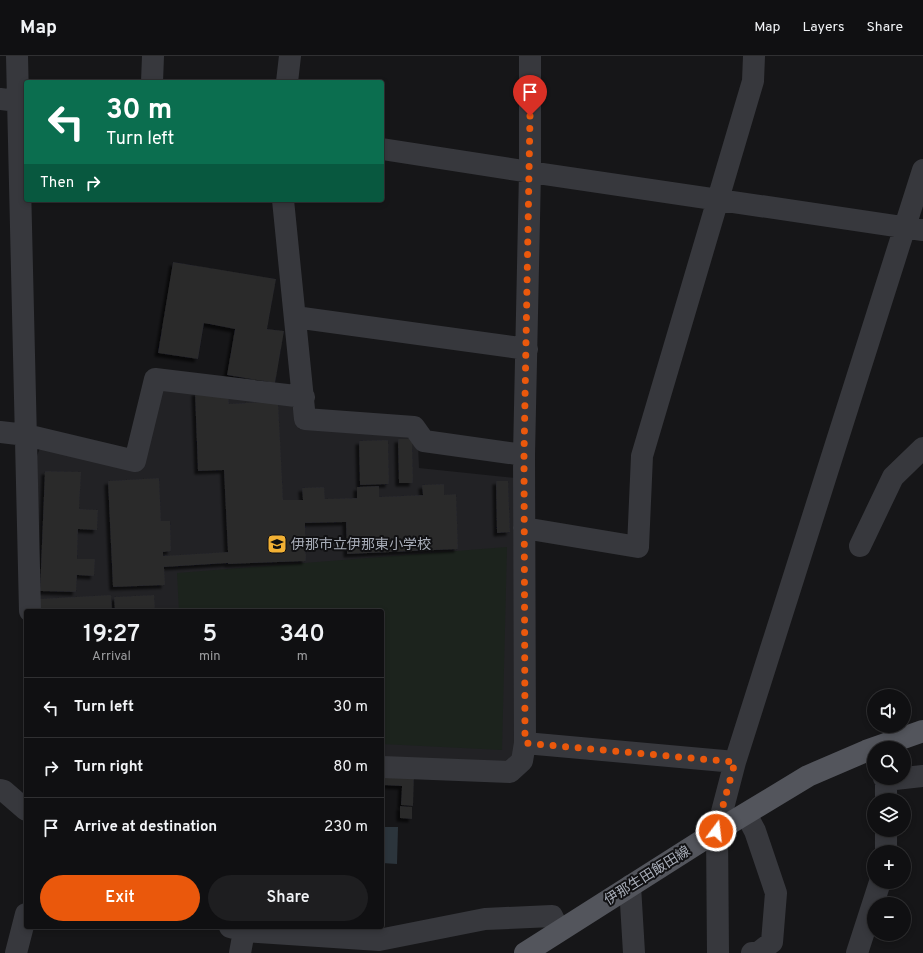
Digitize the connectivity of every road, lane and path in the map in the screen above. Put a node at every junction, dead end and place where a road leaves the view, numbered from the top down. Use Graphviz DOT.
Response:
graph roads {
  1 [pos="17,56"];
  2 [pos="153,56"];
  3 [pos="290,56"];
  4 [pos="530,56"];
  5 [pos="754,56"];
  6 [pos="152,80"];
  7 [pos="287,80"];
  8 [pos="15,101"];
  9 [pos="384,149"];
  10 [pos="923,170"];
  11 [pos="530,172"];
  12 [pos="717,199"];
  13 [pos="283,202"];
  14 [pos="914,228"];
  15 [pos="295,317"];
  16 [pos="527,349"];
  17 [pos="304,397"];
  18 [pos="0,432"];
  19 [pos="26,435"];
  20 [pos="923,448"];
  21 [pos="524,455"];
  22 [pos="524,528"];
  23 [pos="860,546"];
  24 [pos="30,609"];
  25 [pos="923,731"];
  26 [pos="903,741"];
  27 [pos="525,743"];
  28 [pos="867,758"];
  29 [pos="735,762"];
  30 [pos="384,768"];
  31 [pos="923,776"];
  32 [pos="886,786"];
  33 [pos="0,790"];
  34 [pos="24,808"];
  35 [pos="746,814"];
  36 [pos="716,831"];
  37 [pos="630,886"];
  38 [pos="878,889"];
  39 [pos="24,922"];
  40 [pos="237,929"];
  41 [pos="559,931"];
  42 [pos="16,953"];
  43 [pos="240,953"];
  44 [pos="525,953"];
  45 [pos="634,953"];
  46 [pos="718,953"];
  47 [pos="752,953"];
  48 [pos="857,953"];
  1 -- 8 [label="street"];
  2 -- 6 [label="street"];
  3 -- 7 [label="street"];
  4 -- 11 [label="street"];
  5 -- 12 [label="street"];
  8 -- 19 [label="street"];
  9 -- 11 [label="street"];
  10 -- 14 [label="street"];
  11 -- 12 [label="street"];
  11 -- 16 [label="street"];
  12 -- 14 [label="street"];
  12 -- 22 [label="street"];
  13 -- 15 [label="street"];
  14 -- 29 [label="street"];
  15 -- 16 [label="street"];
  15 -- 17 [label="street"];
  16 -- 21 [label="street"];
  17 -- 19 [label="street"];
  17 -- 21 [label="street"];
  18 -- 19 [label="street"];
  19 -- 24 [label="street"];
  20 -- 23 [label="street"];
  21 -- 22 [label="street"];
  22 -- 27 [label="street"];
  25 -- 26 [label="main road, 伊那生田飯田線"];
  27 -- 29 [label="street"];
  27 -- 30 [label="street"];
  28 -- 35 [label="main road, 伊那生田飯田線"];
  29 -- 36 [label="street"];
  31 -- 32 [label="street"];
  33 -- 34 [label="street"];
  35 -- 36 [label="main road, 伊那生田飯田線"];
  35 -- 47 [label="street"];
  36 -- 37 [label="main road, 伊那生田飯田線"];
  36 -- 46 [label="street"];
  37 -- 41 [label="main road, 伊那生田飯田線"];
  37 -- 45 [label="street"];
  38 -- 48 [label="street"];
  39 -- 42 [label="street"];
  40 -- 41 [label="street"];
  40 -- 43 [label="street"];
  41 -- 44 [label="main road, 伊那生田飯田線"];
}
